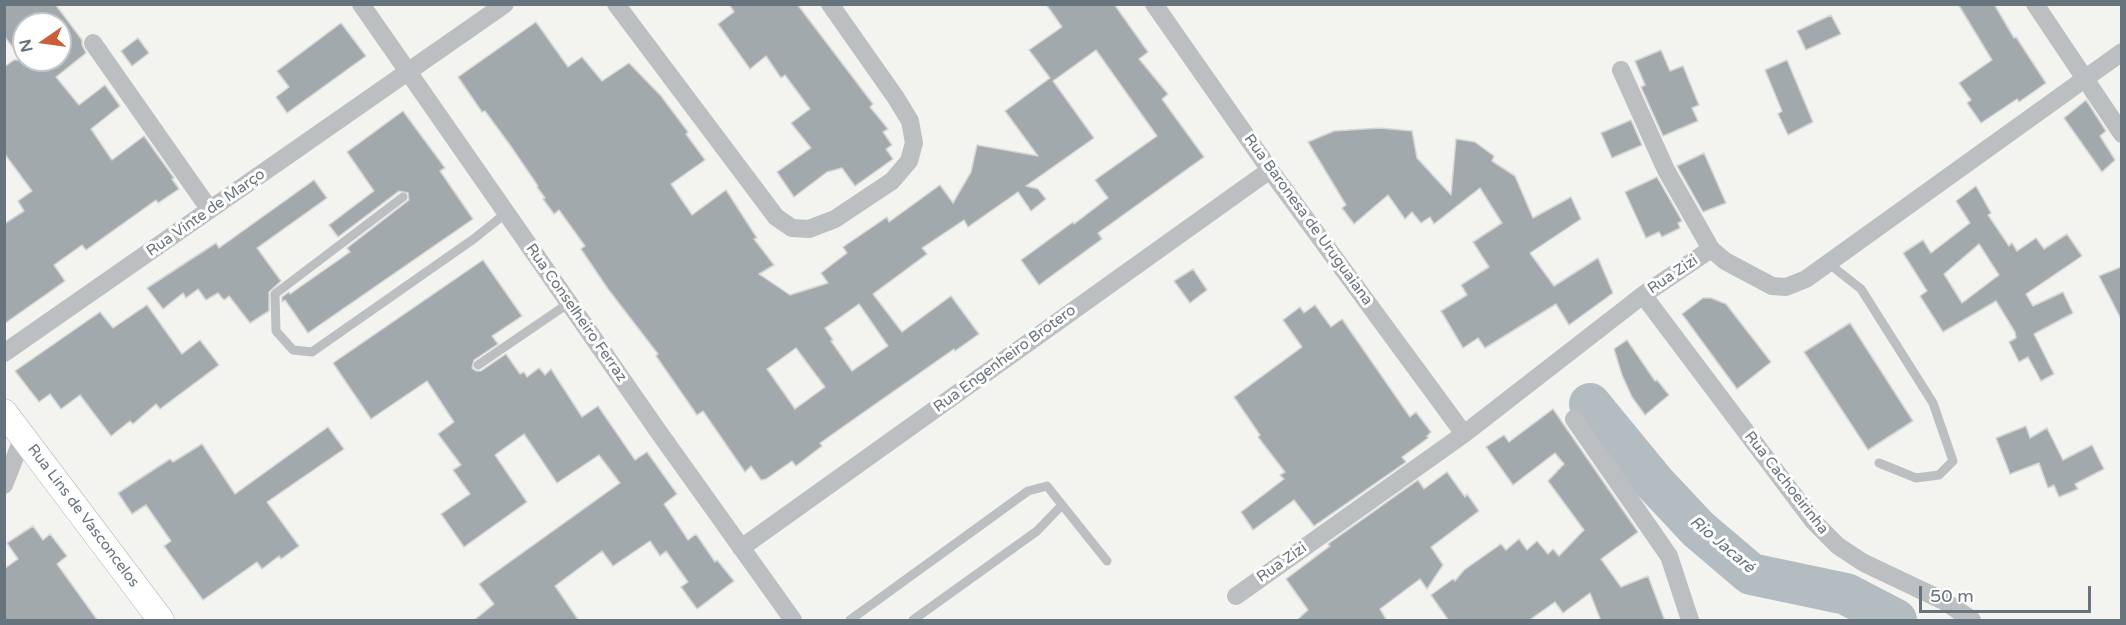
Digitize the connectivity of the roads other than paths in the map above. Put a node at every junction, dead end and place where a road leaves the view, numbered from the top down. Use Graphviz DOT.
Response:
graph roads {
  1 [pos="361,4"];
  2 [pos="506,4"];
  3 [pos="616,4"];
  4 [pos="830,4"];
  5 [pos="1154,4"];
  6 [pos="2035,4"];
  7 [pos="93,43"];
  8 [pos="2121,52"];
  9 [pos="1621,70"];
  10 [pos="408,73"];
  11 [pos="2083,78"];
  12 [pos="2121,134"];
  13 [pos="1270,170"];
  14 [pos="403,197"];
  15 [pos="210,210"];
  16 [pos="506,213"];
  17 [pos="1711,249"];
  18 [pos="1828,263"];
  19 [pos="1643,295"];
  20 [pos="569,303"];
  21 [pos="4,353"];
  22 [pos="478,365"];
  23 [pos="4,412"];
  24 [pos="1574,419"];
  25 [pos="1464,435"];
  26 [pos="23,437"];
  27 [pos="1879,463"];
  28 [pos="4,485"];
  29 [pos="1062,505"];
  30 [pos="741,548"];
  31 [pos="1107,561"];
  32 [pos="1236,596"];
  33 [pos="160,621"];
  34 [pos="793,621"];
  35 [pos="850,621"];
  36 [pos="913,621"];
  37 [pos="1690,621"];
  38 [pos="1972,621"];
  1 -- 10 [label="street, Rua Conselheiro Ferraz"];
  2 -- 10 [label="street, Rua Vinte de Março"];
  3 -- 4 [label="street"];
  5 -- 13 [label="street, Rua Baronesa de Uruguaiana"];
  6 -- 11 [label="street"];
  7 -- 15 [label="street"];
  8 -- 11 [label="street, Rua Zizi"];
  9 -- 17 [label="street"];
  10 -- 15 [label="street, Rua Vinte de Março"];
  10 -- 16 [label="street, Rua Conselheiro Ferraz"];
  11 -- 12 [label="street"];
  11 -- 18 [label="street, Rua Zizi"];
  13 -- 25 [label="street, Rua Baronesa de Uruguaiana"];
  13 -- 30 [label="street, Rua Engenheiro Brotero"];
  14 -- 16 [label="lane"];
  15 -- 21 [label="street, Rua Vinte de Março"];
  16 -- 20 [label="street, Rua Conselheiro Ferraz"];
  17 -- 18 [label="street, Rua Zizi"];
  17 -- 19 [label="street, Rua Zizi"];
  18 -- 27 [label="lane"];
  19 -- 25 [label="street, Rua Zizi"];
  19 -- 38 [label="street, Rua Cachoeirinha"];
  20 -- 22 [label="lane"];
  20 -- 30 [label="street, Rua Conselheiro Ferraz"];
  23 -- 26 [label="street, Rua Lins de Vasconcelos"];
  24 -- 37 [label="street"];
  25 -- 32 [label="street, Rua Zizi"];
  26 -- 28 [label="street"];
  26 -- 33 [label="street, Rua Lins de Vasconcelos"];
  29 -- 31 [label="lane"];
  29 -- 35 [label="lane"];
  29 -- 36 [label="lane"];
  30 -- 34 [label="street, Rua Conselheiro Ferraz"];
}
